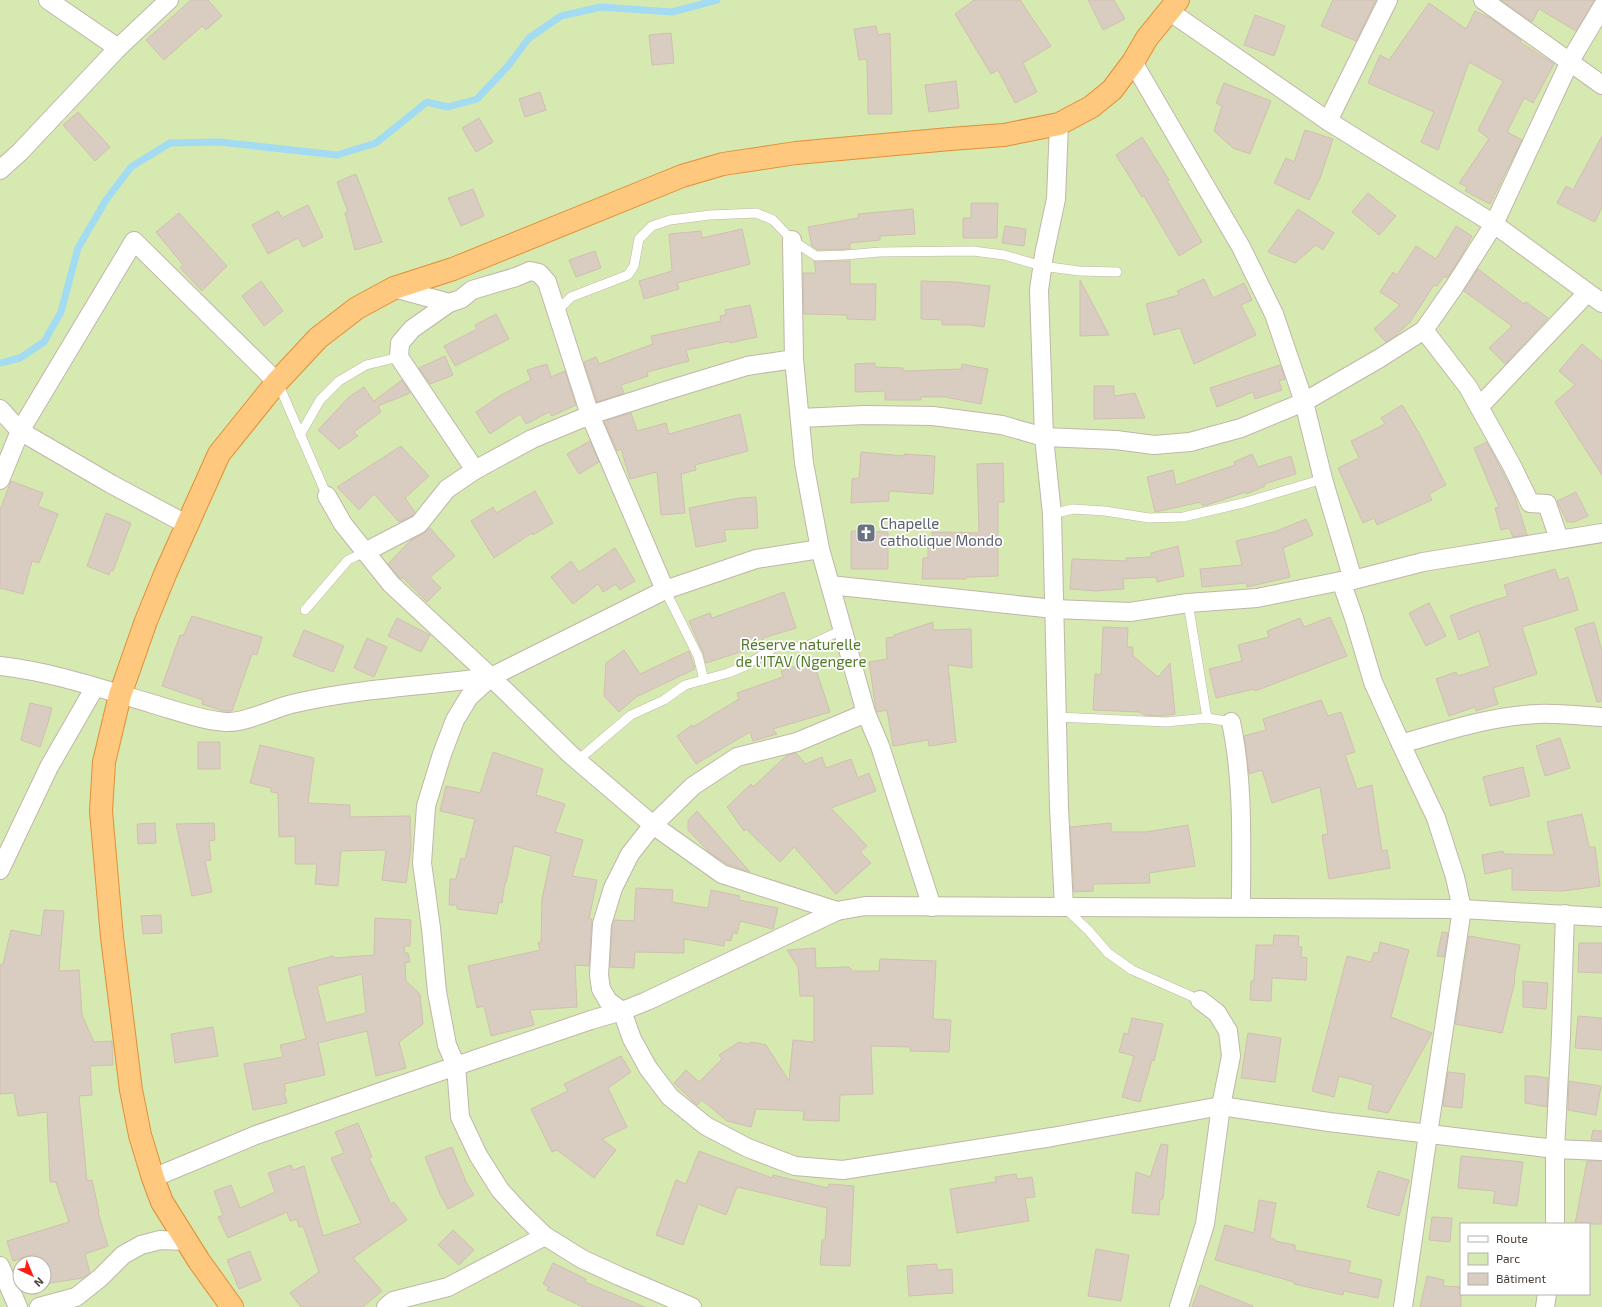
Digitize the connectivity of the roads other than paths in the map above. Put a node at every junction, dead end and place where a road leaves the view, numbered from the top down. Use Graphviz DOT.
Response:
graph roads {
  1 [pos="48,0"];
  2 [pos="169,0"];
  3 [pos="1388,0"];
  4 [pos="1483,0"];
  5 [pos="1173,6"];
  6 [pos="1602,7"];
  7 [pos="118,48"];
  8 [pos="1570,61"];
  9 [pos="1133,62"];
  10 [pos="1602,85"];
  11 [pos="1328,121"];
  12 [pos="1059,124"];
  13 [pos="0,170"];
  14 [pos="1494,224"];
  15 [pos="792,240"];
  16 [pos="1042,266"];
  17 [pos="1117,272"];
  18 [pos="394,288"];
  19 [pos="1587,293"];
  20 [pos="449,303"];
  21 [pos="1602,303"];
  22 [pos="557,311"];
  23 [pos="1424,330"];
  24 [pos="399,357"];
  25 [pos="794,359"];
  26 [pos="277,382"];
  27 [pos="1304,402"];
  28 [pos="1479,407"];
  29 [pos="0,409"];
  30 [pos="590,415"];
  31 [pos="800,418"];
  32 [pos="20,431"];
  33 [pos="300,435"];
  34 [pos="1044,436"];
  35 [pos="475,470"];
  36 [pos="1323,479"];
  37 [pos="0,480"];
  38 [pos="327,496"];
  39 [pos="1052,514"];
  40 [pos="186,524"];
  41 [pos="1602,533"];
  42 [pos="1559,539"];
  43 [pos="820,549"];
  44 [pos="365,552"];
  45 [pos="1347,581"];
  46 [pos="830,584"];
  47 [pos="665,590"];
  48 [pos="1188,603"];
  49 [pos="1054,609"];
  50 [pos="305,610"];
  51 [pos="842,630"];
  52 [pos="0,666"];
  53 [pos="491,677"];
  54 [pos="704,680"];
  55 [pos="95,687"];
  56 [pos="120,695"];
  57 [pos="866,713"];
  58 [pos="1057,717"];
  59 [pos="1602,717"];
  60 [pos="1206,718"];
  61 [pos="1231,722"];
  62 [pos="1401,744"];
  63 [pos="577,761"];
  64 [pos="653,825"];
  65 [pos="0,870"];
  66 [pos="932,907"];
  67 [pos="1064,907"];
  68 [pos="1242,907"];
  69 [pos="1462,909"];
  70 [pos="837,911"];
  71 [pos="1565,914"];
  72 [pos="1602,917"];
  73 [pos="1200,1000"];
  74 [pos="622,1011"];
  75 [pos="456,1066"];
  76 [pos="1221,1106"];
  77 [pos="1428,1134"];
  78 [pos="1555,1149"];
  79 [pos="1602,1151"];
  80 [pos="153,1178"];
  81 [pos="1555,1223"];
  82 [pos="545,1236"];
  83 [pos="186,1241"];
  84 [pos="0,1266"];
  85 [pos="1547,1295"];
  86 [pos="18,1307"];
  87 [pos="39,1307"];
  88 [pos="232,1307"];
  89 [pos="386,1307"];
  90 [pos="691,1307"];
  91 [pos="1179,1307"];
  92 [pos="1403,1307"];
  93 [pos="1545,1307"];
  1 -- 7 [label="street"];
  2 -- 7 [label="street"];
  3 -- 11 [label="street"];
  4 -- 8 [label="street"];
  5 -- 9 [label="highway"];
  5 -- 11 [label="street"];
  6 -- 8 [label="street"];
  7 -- 13 [label="street"];
  8 -- 10 [label="street"];
  8 -- 14 [label="street"];
  9 -- 12 [label="highway"];
  9 -- 27 [label="street"];
  11 -- 14 [label="street"];
  12 -- 16 [label="street"];
  12 -- 18 [label="highway"];
  14 -- 19 [label="street"];
  14 -- 23 [label="street"];
  15 -- 16 [label="lane"];
  15 -- 22 [label="lane"];
  15 -- 25 [label="street"];
  16 -- 17 [label="lane"];
  16 -- 34 [label="street"];
  18 -- 20 [label="street"];
  18 -- 26 [label="highway"];
  19 -- 21 [label="street"];
  19 -- 28 [label="street"];
  20 -- 22 [label="street"];
  20 -- 24 [label="street"];
  22 -- 30 [label="street"];
  23 -- 27 [label="street"];
  23 -- 28 [label="street"];
  24 -- 33 [label="lane"];
  24 -- 35 [label="street"];
  25 -- 30 [label="street"];
  25 -- 31 [label="street"];
  26 -- 32 [label="street"];
  26 -- 33 [label="lane"];
  26 -- 40 [label="highway"];
  27 -- 34 [label="street"];
  27 -- 36 [label="street"];
  28 -- 42 [label="street"];
  29 -- 32 [label="street"];
  30 -- 35 [label="street"];
  30 -- 47 [label="street"];
  31 -- 34 [label="street"];
  31 -- 43 [label="street"];
  32 -- 37 [label="street"];
  32 -- 40 [label="street"];
  33 -- 38 [label="lane"];
  34 -- 39 [label="street"];
  35 -- 44 [label="street"];
  36 -- 39 [label="lane"];
  36 -- 45 [label="street"];
  38 -- 44 [label="street"];
  39 -- 49 [label="street"];
  40 -- 56 [label="highway"];
  41 -- 42 [label="street"];
  42 -- 45 [label="street"];
  43 -- 46 [label="street"];
  43 -- 47 [label="street"];
  44 -- 50 [label="lane"];
  44 -- 53 [label="street"];
  45 -- 48 [label="street"];
  45 -- 62 [label="street"];
  46 -- 49 [label="street"];
  46 -- 51 [label="street"];
  47 -- 53 [label="street"];
  47 -- 54 [label="lane"];
  48 -- 49 [label="street"];
  48 -- 60 [label="lane"];
  49 -- 58 [label="street"];
  51 -- 54 [label="lane"];
  51 -- 57 [label="street"];
  52 -- 55 [label="street"];
  53 -- 56 [label="street"];
  53 -- 63 [label="street"];
  53 -- 75 [label="street"];
  54 -- 63 [label="lane"];
  55 -- 56 [label="street"];
  55 -- 65 [label="street"];
  56 -- 80 [label="highway"];
  57 -- 64 [label="street"];
  57 -- 66 [label="street"];
  58 -- 60 [label="lane"];
  58 -- 67 [label="street"];
  59 -- 62 [label="street"];
  60 -- 61 [label="lane"];
  61 -- 68 [label="street"];
  62 -- 69 [label="street"];
  63 -- 64 [label="street"];
  64 -- 70 [label="street"];
  64 -- 74 [label="street"];
  66 -- 67 [label="street"];
  66 -- 70 [label="street"];
  67 -- 68 [label="street"];
  67 -- 73 [label="lane"];
  68 -- 69 [label="street"];
  69 -- 71 [label="street"];
  69 -- 77 [label="street"];
  70 -- 74 [label="street"];
  71 -- 72 [label="street"];
  71 -- 78 [label="street"];
  73 -- 76 [label="street"];
  74 -- 75 [label="street"];
  74 -- 76 [label="street"];
  75 -- 80 [label="street"];
  75 -- 82 [label="street"];
  76 -- 77 [label="street"];
  76 -- 91 [label="street"];
  77 -- 78 [label="street"];
  77 -- 92 [label="street"];
  78 -- 79 [label="street"];
  78 -- 81 [label="street"];
  80 -- 83 [label="highway"];
  82 -- 89 [label="street"];
  82 -- 90 [label="street"];
  83 -- 87 [label="street"];
  83 -- 88 [label="highway"];
  84 -- 86 [label="street"];
  85 -- 93 [label="street"];
}
